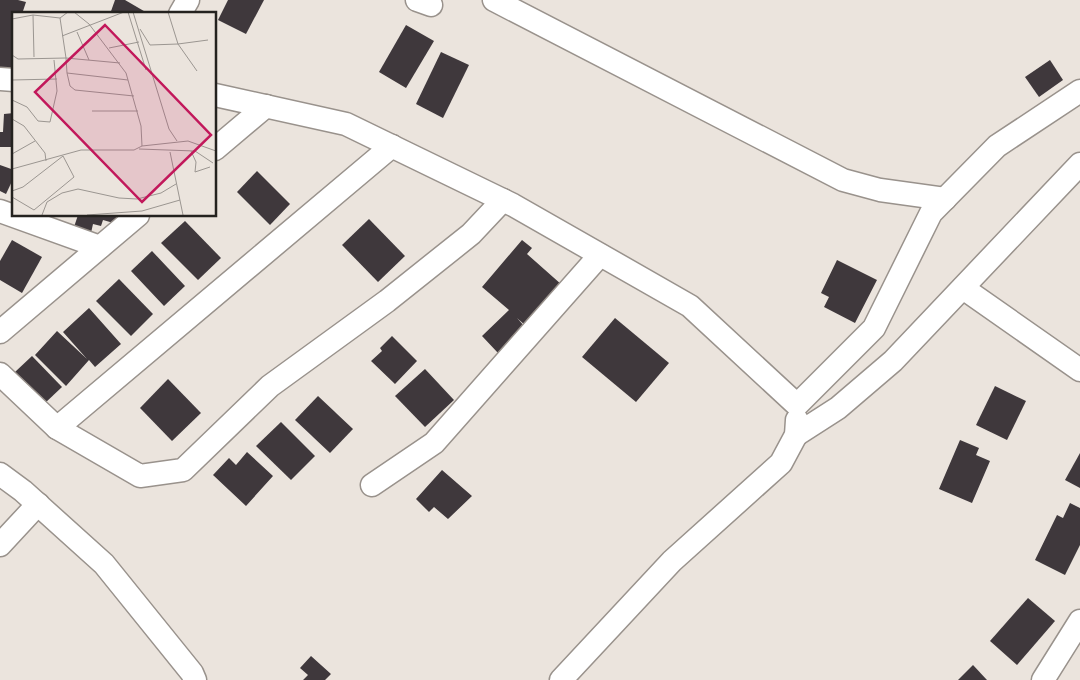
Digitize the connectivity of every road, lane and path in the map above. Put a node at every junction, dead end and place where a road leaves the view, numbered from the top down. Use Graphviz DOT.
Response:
graph roads {
  1 [pos="188,0"];
  2 [pos="494,0"];
  3 [pos="181,12"];
  4 [pos="1080,91"];
  5 [pos="216,95"];
  6 [pos="266,106"];
  7 [pos="392,146"];
  8 [pos="216,148"];
  9 [pos="1080,164"];
  10 [pos="1072,182"];
  11 [pos="945,199"];
  12 [pos="503,200"];
  13 [pos="0,211"];
  14 [pos="12,215"];
  15 [pos="14,216"];
  16 [pos="137,216"];
  17 [pos="100,247"];
  18 [pos="600,255"];
  19 [pos="963,288"];
  20 [pos="0,332"];
  21 [pos="1080,370"];
  22 [pos="0,374"];
  23 [pos="797,405"];
  24 [pos="57,428"];
  25 [pos="796,435"];
  26 [pos="0,474"];
  27 [pos="372,485"];
  28 [pos="38,504"];
  29 [pos="0,545"];
  30 [pos="1080,621"];
  31 [pos="195,680"];
  32 [pos="561,680"];
  33 [pos="1043,680"];
  1 -- 3 [label="street"];
  2 -- 11 [label="street"];
  4 -- 11 [label="street"];
  5 -- 6 [label="street"];
  6 -- 7 [label="street"];
  6 -- 8 [label="street"];
  7 -- 12 [label="street"];
  7 -- 24 [label="street"];
  9 -- 10 [label="street"];
  10 -- 19 [label="street"];
  11 -- 23 [label="street"];
  12 -- 18 [label="street"];
  12 -- 24 [label="street"];
  13 -- 14 [label="street"];
  15 -- 17 [label="street"];
  16 -- 17 [label="street"];
  17 -- 20 [label="street"];
  18 -- 23 [label="street"];
  18 -- 27 [label="street"];
  19 -- 21 [label="street"];
  19 -- 25 [label="street"];
  22 -- 24 [label="street"];
  23 -- 25 [label="street"];
  25 -- 32 [label="street"];
  26 -- 28 [label="street"];
  28 -- 29 [label="street"];
  28 -- 31 [label="street"];
  30 -- 33 [label="street"];
}
